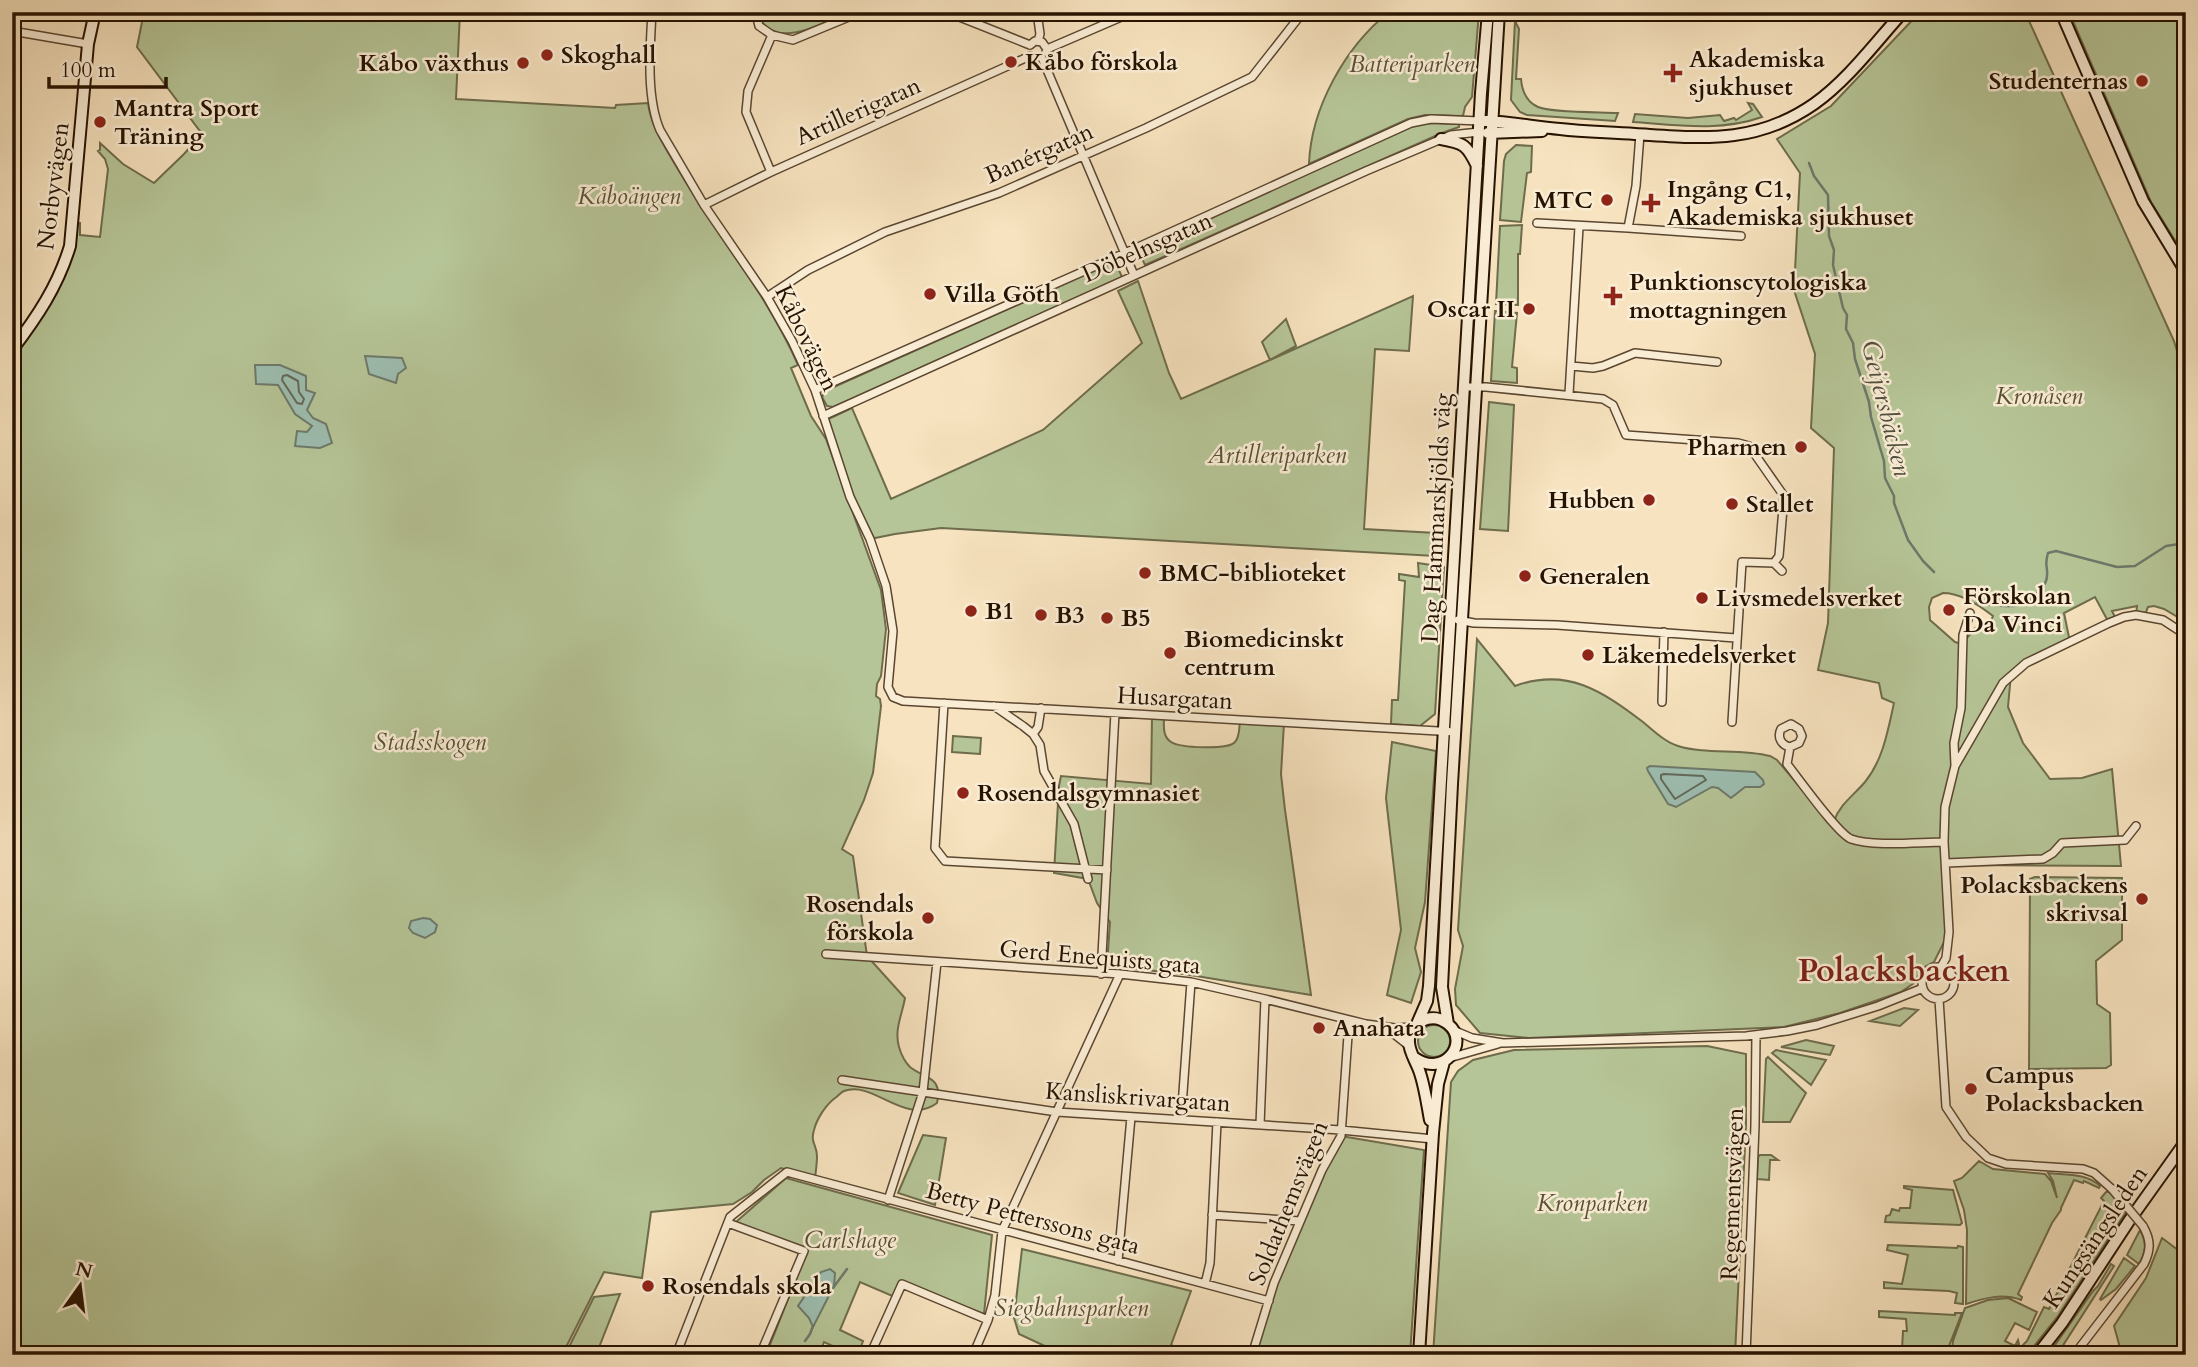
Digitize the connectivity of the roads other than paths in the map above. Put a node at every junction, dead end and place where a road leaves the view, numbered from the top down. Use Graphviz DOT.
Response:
graph roads {
  1 [pos="95,12"];
  2 [pos="652,12"];
  3 [pos="760,12"];
  4 [pos="861,12"];
  5 [pos="947,12"];
  6 [pos="1037,12"];
  7 [pos="1133,12"];
  8 [pos="1303,12"];
  9 [pos="1489,12"];
  10 [pos="1499,12"];
  11 [pos="1903,12"];
  12 [pos="2062,12"];
  13 [pos="12,31"];
  14 [pos="772,35"];
  15 [pos="1034,43"];
  16 [pos="88,44"];
  17 [pos="1047,49"];
  18 [pos="1030,55"];
  19 [pos="1042,58"];
  20 [pos="1480,127"];
  21 [pos="1493,127"];
  22 [pos="1640,134"];
  23 [pos="1441,139"];
  24 [pos="1082,155"];
  25 [pos="1478,168"];
  26 [pos="771,172"];
  27 [pos="704,205"];
  28 [pos="1537,223"];
  29 [pos="1579,227"];
  30 [pos="1628,228"];
  31 [pos="1741,236"];
  32 [pos="1125,253"];
  33 [pos="2186,272"];
  34 [pos="1134,275"];
  35 [pos="767,296"];
  36 [pos="12,350"];
  37 [pos="1717,362"];
  38 [pos="1571,366"];
  39 [pos="1470,387"];
  40 [pos="814,390"];
  41 [pos="1569,394"];
  42 [pos="823,416"];
  43 [pos="1774,563"];
  44 [pos="1782,571"];
  45 [pos="1970,613"];
  46 [pos="1456,620"];
  47 [pos="1664,632"];
  48 [pos="2186,635"];
  49 [pos="1737,638"];
  50 [pos="893,697"];
  51 [pos="1662,702"];
  52 [pos="944,703"];
  53 [pos="994,705"];
  54 [pos="1041,708"];
  55 [pos="1115,713"];
  56 [pos="1732,722"];
  57 [pos="1450,732"];
  58 [pos="1032,734"];
  59 [pos="1790,747"];
  60 [pos="1955,766"];
  61 [pos="2136,827"];
  62 [pos="1944,842"];
  63 [pos="1946,863"];
  64 [pos="1086,869"];
  65 [pos="1107,870"];
  66 [pos="1088,879"];
  67 [pos="826,954"];
  68 [pos="937,962"];
  69 [pos="1941,967"];
  70 [pos="1101,974"];
  71 [pos="1120,974"];
  72 [pos="1191,982"];
  73 [pos="1923,988"];
  74 [pos="1265,999"];
  75 [pos="1939,999"];
  76 [pos="1349,1021"];
  77 [pos="1366,1024"];
  78 [pos="1416,1025"];
  79 [pos="1450,1027"];
  80 [pos="1756,1035"];
  81 [pos="1503,1043"];
  82 [pos="1409,1046"];
  83 [pos="1415,1058"];
  84 [pos="1447,1060"];
  85 [pos="842,1080"];
  86 [pos="923,1092"];
  87 [pos="1057,1112"];
  88 [pos="1131,1117"];
  89 [pos="1181,1120"];
  90 [pos="1217,1122"];
  91 [pos="1260,1125"];
  92 [pos="1341,1130"];
  93 [pos="1433,1136"];
  94 [pos="2186,1142"];
  95 [pos="888,1200"];
  96 [pos="1213,1215"];
  97 [pos="1300,1221"];
  98 [pos="728,1223"];
  99 [pos="1002,1231"];
  100 [pos="1118,1261"];
  101 [pos="1205,1283"];
  102 [pos="1269,1301"];
  103 [pos="988,1320"];
  104 [pos="12,1344"];
  105 [pos="871,1353"];
  106 [pos="678,1354"];
  107 [pos="14,1355"];
  108 [pos="760,1355"];
  109 [pos="882,1355"];
  110 [pos="973,1355"];
  111 [pos="1252,1355"];
  112 [pos="1419,1355"];
  113 [pos="1746,1355"];
  114 [pos="2037,1355"];
  115 [pos="2074,1355"];
  1 -- 16 [label="main road, Norbyvägen"];
  2 -- 27 [label="street, Kåbovägen"];
  3 -- 14 [label="street"];
  4 -- 14 [label="street"];
  5 -- 15 [label="street"];
  6 -- 15 [label="street"];
  7 -- 17 [label="street"];
  8 -- 24 [label="street, Banérgatan"];
  9 -- 20 [label="main road, Dag Hammarskjölds väg"];
  10 -- 21 [label="main road, Dag Hammarskjölds väg"];
  11 -- 22 [label="main road"];
  12 -- 33 [label="main road"];
  13 -- 16 [label="street"];
  14 -- 26 [label="street"];
  15 -- 17 [label="street"];
  15 -- 18 [label="street"];
  16 -- 36 [label="main road, Norbyvägen"];
  17 -- 19 [label="street"];
  18 -- 19 [label="street"];
  18 -- 26 [label="street, Artillerigatan"];
  19 -- 24 [label="street"];
  20 -- 21 [label="main road"];
  20 -- 23 [label="street, Döbelnsgatan"];
  20 -- 25 [label="main road, Dag Hammarskjölds väg"];
  20 -- 32 [label="street, Döbelnsgatan"];
  21 -- 22 [label="main road"];
  21 -- 39 [label="main road, Dag Hammarskjölds väg"];
  22 -- 30 [label="street"];
  23 -- 25 [label="main road"];
  23 -- 34 [label="street, Döbelnsgatan"];
  24 -- 32 [label="street"];
  24 -- 35 [label="street, Banérgatan"];
  25 -- 39 [label="main road, Dag Hammarskjölds väg"];
  26 -- 27 [label="street, Artillerigatan"];
  27 -- 35 [label="street, Kåbovägen"];
  28 -- 29 [label="street"];
  29 -- 30 [label="street"];
  29 -- 38 [label="street"];
  30 -- 31 [label="street"];
  32 -- 34 [label="street"];
  32 -- 40 [label="street, Döbelnsgatan"];
  34 -- 42 [label="street, Döbelnsgatan"];
  35 -- 40 [label="street, Kåbovägen"];
  37 -- 38 [label="street"];
  38 -- 41 [label="street"];
  39 -- 41 [label="street"];
  39 -- 46 [label="main road, Dag Hammarskjölds väg"];
  40 -- 42 [label="street, Kåbovägen"];
  41 -- 43 [label="street"];
  42 -- 50 [label="street, Kåbovägen"];
  43 -- 44 [label="street"];
  43 -- 49 [label="street"];
  45 -- 60 [label="street"];
  46 -- 47 [label="street"];
  46 -- 57 [label="main road, Dag Hammarskjölds väg"];
  47 -- 49 [label="street"];
  47 -- 51 [label="street"];
  48 -- 60 [label="street"];
  49 -- 56 [label="street"];
  50 -- 52 [label="street, Husargatan"];
  52 -- 53 [label="street, Husargatan"];
  52 -- 64 [label="street"];
  53 -- 54 [label="street, Husargatan"];
  53 -- 58 [label="street"];
  54 -- 55 [label="street, Husargatan"];
  54 -- 58 [label="street"];
  55 -- 57 [label="street, Husargatan"];
  55 -- 65 [label="street"];
  57 -- 78 [label="main road, Dag Hammarskjölds väg"];
  57 -- 79 [label="main road, Dag Hammarskjölds väg"];
  58 -- 64 [label="street"];
  59 -- 62 [label="street"];
  60 -- 62 [label="street"];
  61 -- 63 [label="street"];
  62 -- 63 [label="street"];
  63 -- 69 [label="street"];
  64 -- 65 [label="street"];
  64 -- 66 [label="street"];
  65 -- 70 [label="street"];
  67 -- 68 [label="street, Gerd Enequists gata"];
  68 -- 70 [label="street, Gerd Enequists gata"];
  68 -- 86 [label="street"];
  69 -- 73 [label="street"];
  69 -- 75 [label="street"];
  70 -- 71 [label="street, Gerd Enequists gata"];
  71 -- 72 [label="street, Gerd Enequists gata"];
  71 -- 87 [label="street"];
  72 -- 74 [label="street, Gerd Enequists gata"];
  72 -- 89 [label="street"];
  73 -- 75 [label="street"];
  73 -- 80 [label="street"];
  74 -- 76 [label="street, Gerd Enequists gata"];
  74 -- 91 [label="street"];
  75 -- 115 [label="street, bridge"];
  76 -- 77 [label="street, Gerd Enequists gata"];
  76 -- 92 [label="street, Soldathemsvägen"];
  77 -- 78 [label="street, Gerd Enequists gata"];
  77 -- 82 [label="street, Gerd Enequists gata"];
  78 -- 79 [label="main road"];
  78 -- 82 [label="main road"];
  79 -- 81 [label="street"];
  79 -- 84 [label="main road"];
  80 -- 81 [label="street"];
  80 -- 113 [label="street, Regementsvägen"];
  81 -- 84 [label="street"];
  82 -- 83 [label="main road"];
  83 -- 84 [label="main road"];
  83 -- 93 [label="main road"];
  84 -- 93 [label="main road"];
  85 -- 86 [label="street, Kansliskrivargatan"];
  86 -- 87 [label="street, Kansliskrivargatan"];
  86 -- 95 [label="street"];
  87 -- 88 [label="street, Kansliskrivargatan"];
  87 -- 99 [label="street"];
  88 -- 89 [label="street, Kansliskrivargatan"];
  88 -- 100 [label="street"];
  89 -- 90 [label="street, Kansliskrivargatan"];
  90 -- 91 [label="street, Kansliskrivargatan"];
  90 -- 96 [label="street"];
  91 -- 92 [label="street, Kansliskrivargatan"];
  92 -- 93 [label="street, Kansliskrivargatan"];
  92 -- 97 [label="street, Soldathemsvägen"];
  93 -- 112 [label="main road"];
  94 -- 114 [label="main road, Kungsängsleden"];
  95 -- 98 [label="street, Betty Petterssons gata"];
  95 -- 99 [label="street, Betty Petterssons gata"];
  96 -- 97 [label="street"];
  96 -- 101 [label="street"];
  97 -- 102 [label="street, Soldathemsvägen"];
  98 -- 106 [label="street"];
  98 -- 108 [label="street"];
  99 -- 100 [label="street, Betty Petterssons gata"];
  99 -- 103 [label="street"];
  100 -- 101 [label="street, Betty Petterssons gata"];
  101 -- 102 [label="street, Betty Petterssons gata"];
  102 -- 111 [label="street, Soldathemsvägen"];
  103 -- 105 [label="street"];
  103 -- 110 [label="street"];
  104 -- 107 [label="street"];
  105 -- 109 [label="street"];
}
